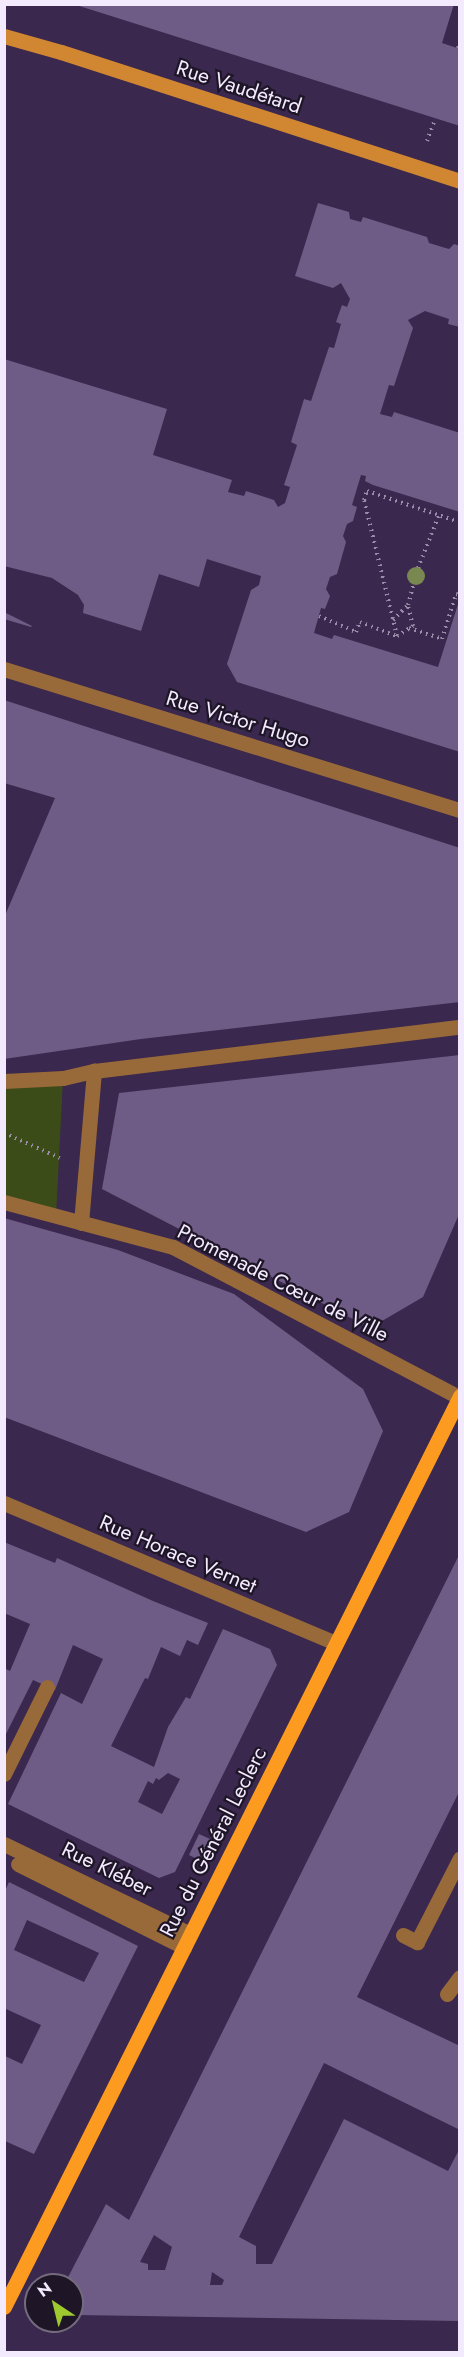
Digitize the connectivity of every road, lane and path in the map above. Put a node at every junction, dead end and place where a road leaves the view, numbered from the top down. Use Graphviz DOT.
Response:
graph roads {
  1 [pos="4,36"];
  2 [pos="459,42"];
  3 [pos="458,48"];
  4 [pos="459,181"];
  5 [pos="439,515"];
  6 [pos="456,521"];
  7 [pos="418,568"];
  8 [pos="414,582"];
  9 [pos="459,595"];
  10 [pos="408,605"];
  11 [pos="319,616"];
  12 [pos="393,620"];
  13 [pos="410,628"];
  14 [pos="397,636"];
  15 [pos="4,669"];
  16 [pos="459,810"];
  17 [pos="459,1027"];
  18 [pos="94,1071"];
  19 [pos="4,1081"];
  20 [pos="4,1133"];
  21 [pos="85,1169"];
  22 [pos="4,1202"];
  23 [pos="81,1223"];
  24 [pos="459,1396"];
  25 [pos="4,1503"];
  26 [pos="335,1643"];
  27 [pos="47,1687"];
  28 [pos="4,1774"];
  29 [pos="4,1844"];
  30 [pos="459,1858"];
  31 [pos="18,1864"];
  32 [pos="403,1935"];
  33 [pos="187,1940"];
  34 [pos="459,1977"];
  35 [pos="447,1994"];
  36 [pos="4,2307"];
  1 -- 4 [label="street, Rue Vaudétard"];
  2 -- 3 [label="path"];
  5 -- 6 [label="path"];
  5 -- 7 [label="path"];
  5 -- 12 [label="path"];
  7 -- 8 [label="path"];
  7 -- 8 [label="path"];
  8 -- 10 [label="path"];
  9 -- 13 [label="path"];
  10 -- 12 [label="path"];
  10 -- 13 [label="path"];
  11 -- 14 [label="path"];
  12 -- 14 [label="path"];
  13 -- 14 [label="path"];
  15 -- 16 [label="street, Rue Victor Hugo"];
  17 -- 18 [label="street"];
  18 -- 19 [label="street"];
  18 -- 21 [label="street"];
  20 -- 21 [label="path"];
  21 -- 23 [label="street"];
  22 -- 23 [label="street, Promenade Cœur de Ville"];
  23 -- 24 [label="street, Promenade Cœur de Ville"];
  24 -- 26 [label="main road, Rue du Général Leclerc"];
  25 -- 26 [label="street, Rue Horace Vernet"];
  26 -- 33 [label="main road, Rue du Général Leclerc"];
  27 -- 28 [label="street"];
  29 -- 33 [label="street, Rue Kléber"];
  30 -- 32 [label="street"];
  31 -- 33 [label="street"];
  33 -- 36 [label="main road, Rue du Général Leclerc"];
  34 -- 35 [label="street"];
}
